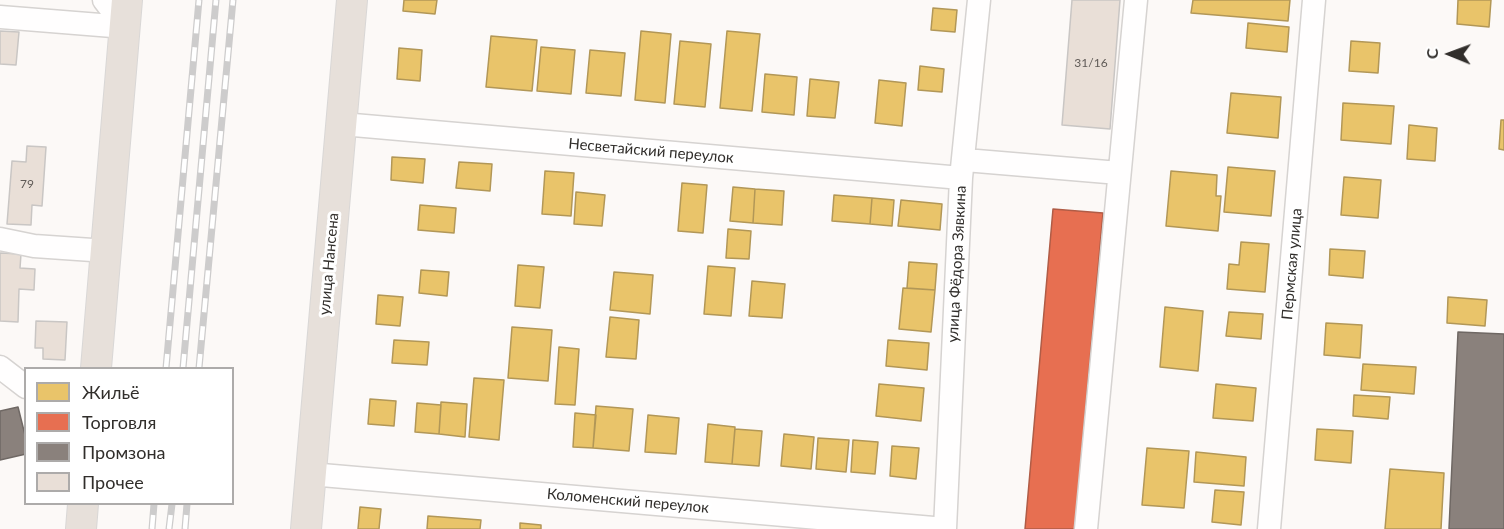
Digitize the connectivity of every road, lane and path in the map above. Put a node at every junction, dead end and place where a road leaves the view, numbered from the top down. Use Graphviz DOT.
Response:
graph roads {
  1 [pos="104,0"];
  2 [pos="352,0"];
  3 [pos="979,0"];
  4 [pos="1137,0"];
  5 [pos="1314,0"];
  6 [pos="126,13"];
  7 [pos="0,17"];
  8 [pos="342,124"];
  9 [pos="963,169"];
  10 [pos="1119,173"];
  11 [pos="0,240"];
  12 [pos="107,251"];
  13 [pos="0,367"];
  14 [pos="96,367"];
  15 [pos="24,385"];
  16 [pos="310,474"];
  17 [pos="84,505"];
  18 [pos="81,529"];
  19 [pos="306,529"];
  20 [pos="945,529"];
  21 [pos="1086,529"];
  22 [pos="1269,529"];
  1 -- 6 [label="street"];
  2 -- 8 [label="main road, улица Нансена"];
  3 -- 9 [label="street, улица Фёдора Зявкина"];
  4 -- 10 [label="street"];
  5 -- 22 [label="street, Пермская улица"];
  6 -- 7 [label="street"];
  6 -- 12 [label="main road"];
  8 -- 9 [label="street, Несветайский переулок"];
  8 -- 16 [label="main road, улица Нансена"];
  9 -- 10 [label="street, Несветайский переулок"];
  9 -- 20 [label="street, улица Фёдора Зявкина"];
  10 -- 21 [label="street"];
  11 -- 12 [label="street"];
  12 -- 14 [label="main road"];
  13 -- 15 [label="street"];
  16 -- 19 [label="main road, улица Нансена"];
  16 -- 20 [label="street, Коломенский переулок"];
  17 -- 18 [label="main road"];
}
